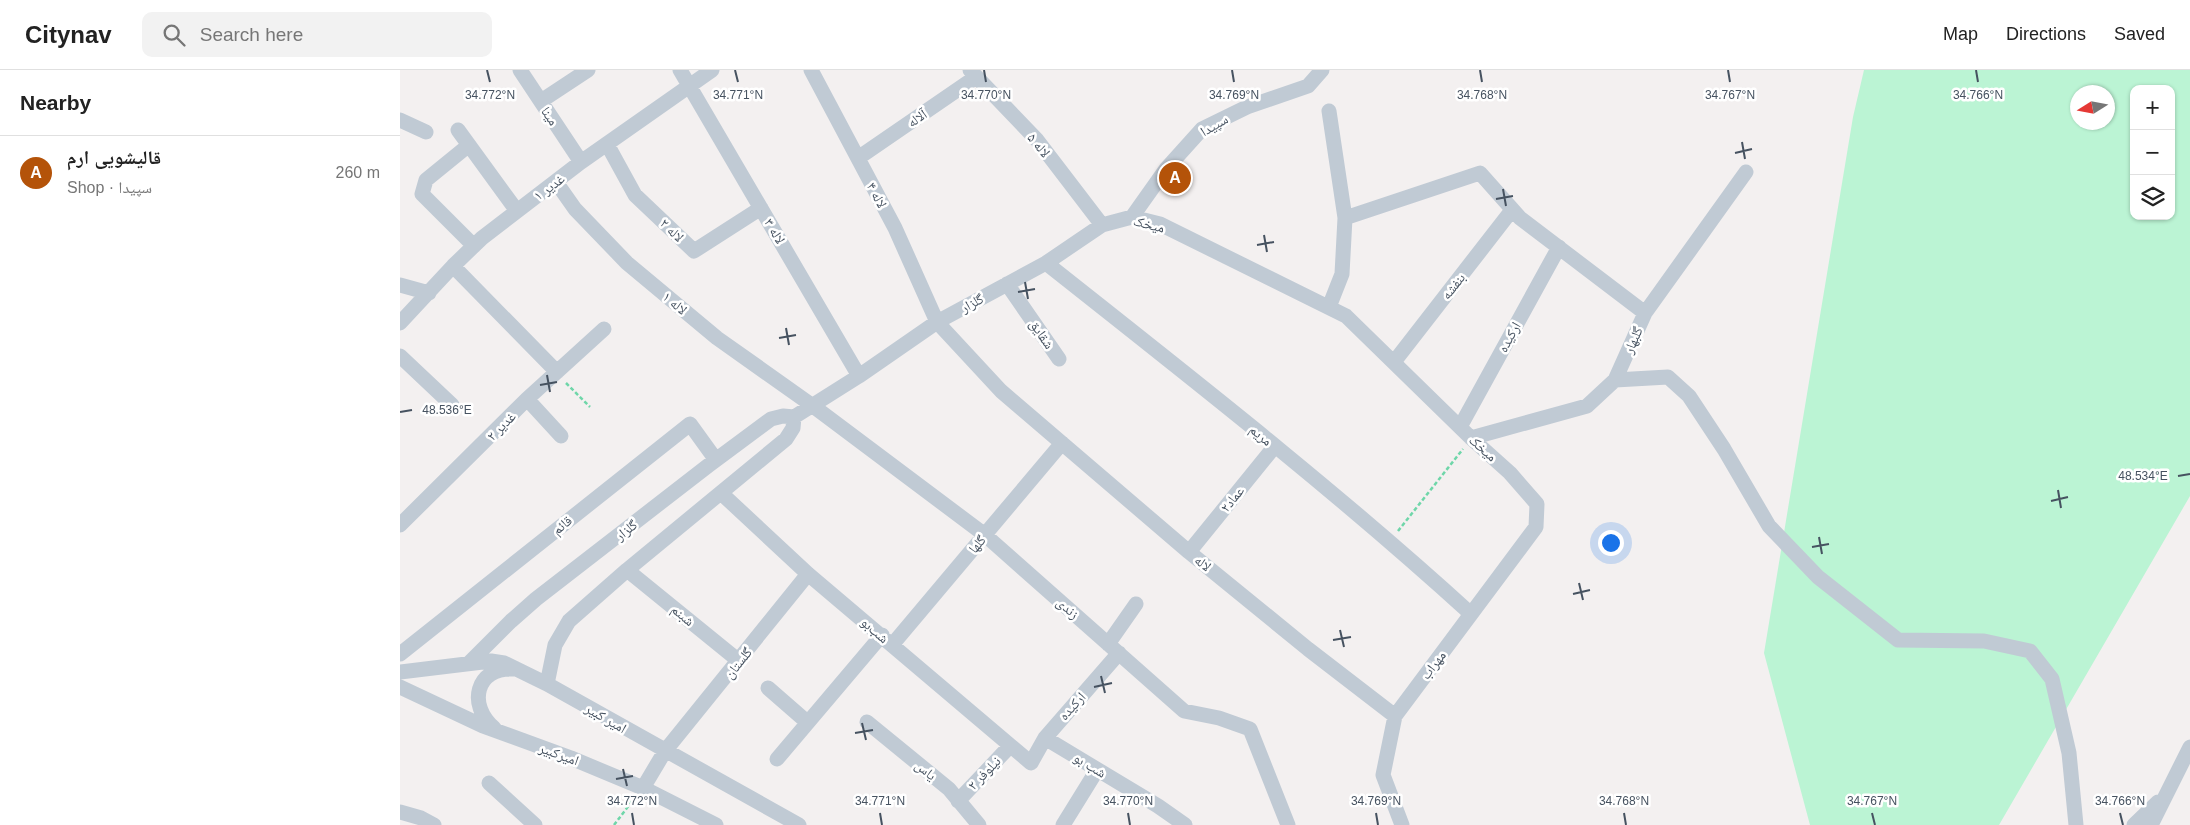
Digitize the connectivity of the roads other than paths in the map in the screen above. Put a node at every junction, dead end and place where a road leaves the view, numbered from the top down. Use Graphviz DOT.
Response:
graph roads {
  1 [pos="520,70"];
  2 [pos="588,70"];
  3 [pos="680,70"];
  4 [pos="712,70"];
  5 [pos="810,70"];
  6 [pos="1322,70"];
  7 [pos="973,74"];
  8 [pos="690,86"];
  9 [pos="540,101"];
  10 [pos="1329,111"];
  11 [pos="400,120"];
  12 [pos="458,130"];
  13 [pos="426,132"];
  14 [pos="607,144"];
  15 [pos="469,145"];
  16 [pos="858,158"];
  17 [pos="581,162"];
  18 [pos="1746,172"];
  19 [pos="556,182"];
  20 [pos="761,208"];
  21 [pos="1512,210"];
  22 [pos="517,211"];
  23 [pos="1132,217"];
  24 [pos="1345,218"];
  25 [pos="1102,225"];
  26 [pos="474,246"];
  27 [pos="1558,247"];
  28 [pos="1046,263"];
  29 [pos="453,266"];
  30 [pos="1008,284"];
  31 [pos="400,285"];
  32 [pos="429,293"];
  33 [pos="1329,307"];
  34 [pos="1646,313"];
  35 [pos="938,322"];
  36 [pos="400,323"];
  37 [pos="604,329"];
  38 [pos="400,356"];
  39 [pos="1059,359"];
  40 [pos="1394,362"];
  41 [pos="556,372"];
  42 [pos="859,376"];
  43 [pos="1615,380"];
  44 [pos="528,399"];
  45 [pos="452,405"];
  46 [pos="812,406"];
  47 [pos="794,417"];
  48 [pos="1460,426"];
  49 [pos="561,436"];
  50 [pos="1471,438"];
  51 [pos="1062,443"];
  52 [pos="1275,446"];
  53 [pos="716,460"];
  54 [pos="721,493"];
  55 [pos="400,525"];
  56 [pos="985,535"];
  57 [pos="1189,552"];
  58 [pos="627,570"];
  59 [pos="808,574"];
  60 [pos="1136,604"];
  61 [pos="1471,614"];
  62 [pos="887,640"];
  63 [pos="1114,648"];
  64 [pos="400,654"];
  65 [pos="739,661"];
  66 [pos="469,663"];
  67 [pos="517,669"];
  68 [pos="400,672"];
  69 [pos="547,684"];
  70 [pos="400,687"];
  71 [pos="768,688"];
  72 [pos="1395,716"];
  73 [pos="807,722"];
  74 [pos="867,722"];
  75 [pos="504,735"];
  76 [pos="1044,738"];
  77 [pos="1010,746"];
  78 [pos="2190,747"];
  79 [pos="665,751"];
  80 [pos="776,759"];
  81 [pos="1032,764"];
  82 [pos="1097,770"];
  83 [pos="489,783"];
  84 [pos="643,788"];
  85 [pos="2164,796"];
  86 [pos="958,801"];
  87 [pos="400,812"];
  88 [pos="434,825"];
  89 [pos="536,825"];
  90 [pos="716,825"];
  91 [pos="799,825"];
  92 [pos="980,825"];
  93 [pos="1063,825"];
  94 [pos="1185,825"];
  95 [pos="1288,825"];
  96 [pos="1402,825"];
  97 [pos="2076,825"];
  98 [pos="2134,825"];
  99 [pos="2151,825"];
  1 -- 9 [label="street, مینا"];
  2 -- 9 [label="street"];
  3 -- 8 [label="street, لاله ۳"];
  4 -- 8 [label="street, غدیر ۱"];
  5 -- 16 [label="street, لاله ۴"];
  6 -- 23 [label="street, سپیدا"];
  7 -- 16 [label="street, آلاله"];
  7 -- 25 [label="street, لاله ۵"];
  8 -- 14 [label="street, غدیر ۱"];
  8 -- 20 [label="street, لاله ۳"];
  9 -- 17 [label="street, مینا"];
  10 -- 24 [label="street"];
  11 -- 13 [label="street"];
  12 -- 15 [label="street"];
  14 -- 17 [label="street, غدیر ۱"];
  14 -- 20 [label="street, لاله ۲"];
  15 -- 22 [label="street"];
  15 -- 26 [label="street"];
  16 -- 35 [label="street, لاله ۴"];
  17 -- 19 [label="street, غدیر ۱"];
  18 -- 34 [label="street, گلبهار"];
  19 -- 22 [label="street, غدیر ۱"];
  19 -- 46 [label="street, لاله ۱"];
  20 -- 42 [label="street, لاله ۳"];
  21 -- 24 [label="street"];
  21 -- 27 [label="street"];
  21 -- 40 [label="street, بنفشه"];
  22 -- 26 [label="street, غدیر ۱"];
  23 -- 25 [label="street, میخک"];
  23 -- 33 [label="street, میخک"];
  24 -- 33 [label="street"];
  25 -- 28 [label="street, گلزار"];
  26 -- 29 [label="street, غدیر ۱"];
  27 -- 34 [label="street"];
  27 -- 48 [label="street, ارکیده"];
  28 -- 30 [label="street, گلزار"];
  28 -- 52 [label="street, مریم"];
  29 -- 32 [label="street, غدیر ۱"];
  29 -- 41 [label="street"];
  30 -- 35 [label="street, گلزار"];
  30 -- 39 [label="street, شقایق"];
  31 -- 32 [label="street"];
  32 -- 36 [label="street, غدیر ۱"];
  33 -- 40 [label="street, میخک"];
  34 -- 43 [label="street, گلبهار"];
  35 -- 42 [label="street, گلزار"];
  35 -- 51 [label="street, لاله"];
  37 -- 41 [label="street, غدیر ۲"];
  38 -- 45 [label="street"];
  40 -- 48 [label="street, میخک"];
  41 -- 44 [label="street, غدیر ۲"];
  42 -- 46 [label="street, گلزار"];
  43 -- 50 [label="street, گلبهار"];
  43 -- 97 [label="street"];
  44 -- 49 [label="street"];
  44 -- 55 [label="street, غدیر ۲"];
  46 -- 47 [label="street, گلزار"];
  46 -- 56 [label="street, زندی"];
  47 -- 53 [label="street, گلزار"];
  47 -- 54 [label="street"];
  48 -- 50 [label="street, میخک"];
  50 -- 61 [label="street, میخک"];
  51 -- 56 [label="street, گلها"];
  51 -- 57 [label="street, لاله"];
  52 -- 57 [label="street, عماد۲"];
  52 -- 61 [label="street, مریم"];
  53 -- 64 [label="street, قائم"];
  53 -- 66 [label="street, گلزار"];
  54 -- 58 [label="street"];
  54 -- 59 [label="street, شب‌بو"];
  56 -- 62 [label="street, گلها"];
  56 -- 63 [label="street, زندی"];
  57 -- 72 [label="street, لاله"];
  58 -- 65 [label="street, شبنم"];
  58 -- 69 [label="street"];
  59 -- 62 [label="street, شب‌بو"];
  59 -- 65 [label="street, گلستان"];
  60 -- 63 [label="street, ارکیده"];
  61 -- 72 [label="street, مهراب"];
  62 -- 73 [label="street, گلها"];
  62 -- 77 [label="street, شب‌بو"];
  63 -- 76 [label="street, ارکیده"];
  63 -- 95 [label="street, زندی"];
  65 -- 79 [label="street, گلستان"];
  66 -- 67 [label="street, امیر کبیر"];
  66 -- 68 [label="street, امیر کبیر"];
  67 -- 69 [label="street, امیر کبیر"];
  67 -- 75 [label="street"];
  69 -- 79 [label="street, امیر کبیر"];
  70 -- 75 [label="street, امیرکبیر"];
  71 -- 73 [label="street"];
  72 -- 96 [label="street"];
  73 -- 80 [label="street, گلها"];
  74 -- 86 [label="street, یاس"];
  75 -- 84 [label="street, امیرکبیر"];
  76 -- 81 [label="street, ارکیده"];
  76 -- 82 [label="street, شب بو"];
  77 -- 81 [label="street, شب‌بو"];
  77 -- 86 [label="street, نیلوفر ۲"];
  78 -- 85 [label="street"];
  79 -- 84 [label="street, گلستان"];
  79 -- 91 [label="street, امیر کبیر"];
  82 -- 93 [label="street"];
  82 -- 94 [label="street, شب بو"];
  83 -- 89 [label="street"];
  84 -- 90 [label="street, امیرکبیر"];
  85 -- 98 [label="street"];
  85 -- 99 [label="street"];
  86 -- 92 [label="street, یاس"];
  87 -- 88 [label="street"];
}
